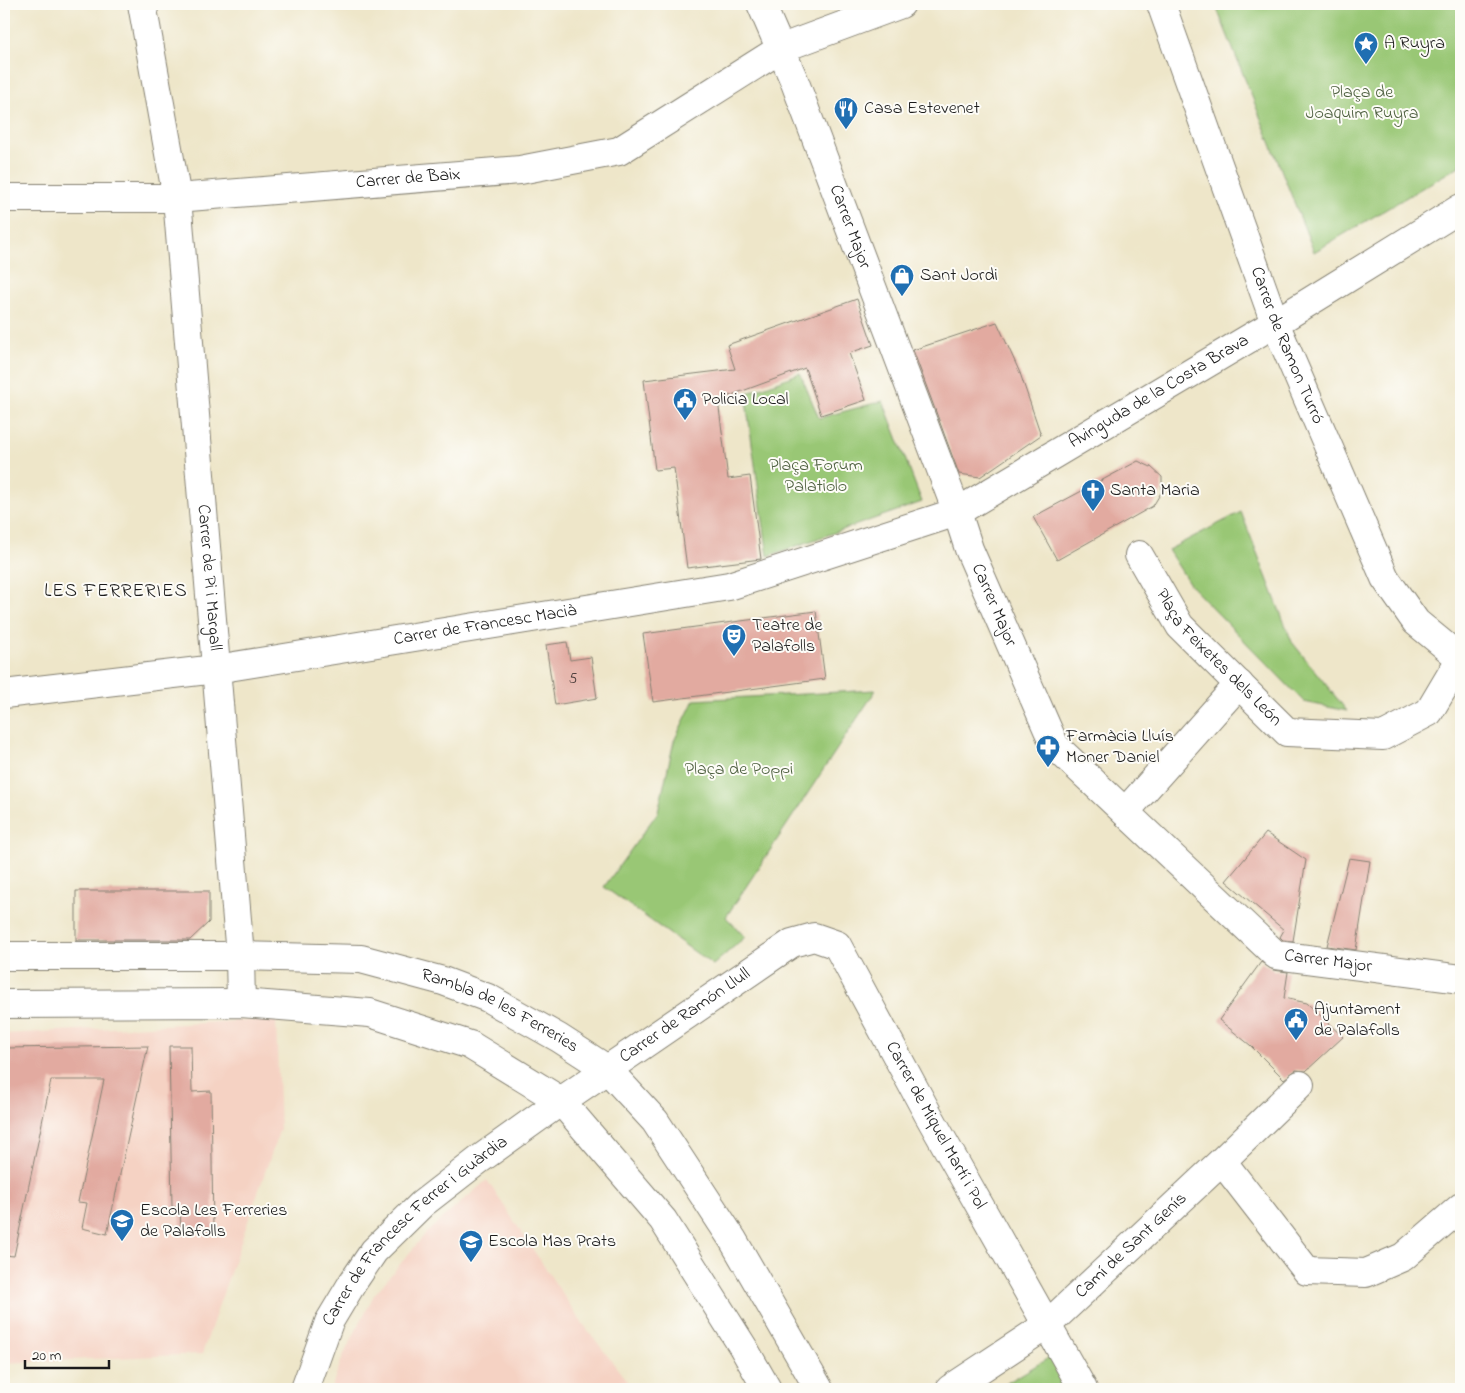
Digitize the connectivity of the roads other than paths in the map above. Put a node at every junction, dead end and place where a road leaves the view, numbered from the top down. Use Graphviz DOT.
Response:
graph roads {
  1 [pos="142,4"];
  2 [pos="761,4"];
  3 [pos="901,4"];
  4 [pos="1161,4"];
  5 [pos="782,48"];
  6 [pos="4,198"];
  7 [pos="177,198"];
  8 [pos="1461,208"];
  9 [pos="1275,323"];
  10 [pos="957,512"];
  11 [pos="1139,555"];
  12 [pos="1461,658"];
  13 [pos="216,669"];
  14 [pos="1239,684"];
  15 [pos="4,694"];
  16 [pos="1125,812"];
  17 [pos="814,937"];
  18 [pos="4,956"];
  19 [pos="240,956"];
  20 [pos="1461,979"];
  21 [pos="241,1003"];
  22 [pos="4,1004"];
  23 [pos="607,1069"];
  24 [pos="1300,1085"];
  25 [pos="561,1101"];
  26 [pos="1222,1162"];
  27 [pos="1461,1207"];
  28 [pos="1047,1326"];
  29 [pos="305,1389"];
  30 [pos="767,1389"];
  31 [pos="819,1389"];
  32 [pos="950,1389"];
  33 [pos="1083,1389"];
  1 -- 7 [label="street, Carrer de Pi i Margall"];
  2 -- 5 [label="street, Carrer Major"];
  3 -- 5 [label="street, Carrer de Baix"];
  4 -- 9 [label="street, Carrer de Ramon Turró"];
  5 -- 7 [label="street, Carrer de Baix"];
  5 -- 10 [label="street, Carrer Major"];
  6 -- 7 [label="street, Carrer de Baix"];
  7 -- 13 [label="street, Carrer de Pi i Margall"];
  8 -- 9 [label="street, Avinguda de la Costa Brava"];
  9 -- 10 [label="street, Avinguda de la Costa Brava"];
  9 -- 12 [label="street, Carrer de Ramon Turró"];
  10 -- 13 [label="street, Carrer de Francesc Macià"];
  10 -- 16 [label="street, Carrer Major"];
  11 -- 14 [label="street, Plaça Feixetes dels León"];
  12 -- 14 [label="street, Plaça Feixetes dels León"];
  13 -- 15 [label="street, Carrer de Francesc Macià"];
  13 -- 19 [label="street, Carrer de Pi i Margall"];
  14 -- 16 [label="street"];
  16 -- 20 [label="street, Carrer Major"];
  17 -- 23 [label="street, Carrer de Ramón Llull"];
  17 -- 28 [label="street, Carrer de Miquel Martí i Pol"];
  18 -- 19 [label="street, Rambla de les Ferreries"];
  19 -- 21 [label="street, Carrer de Pi i Margall"];
  19 -- 23 [label="street, Rambla de les Ferreries"];
  21 -- 22 [label="street"];
  21 -- 25 [label="street"];
  23 -- 25 [label="street, Carrer de Ramón Llull"];
  23 -- 31 [label="street, Rambla de les Ferreries"];
  24 -- 26 [label="street, Camí de Sant Genís"];
  25 -- 29 [label="street, Carrer de Francesc Ferrer i Guàrdia"];
  25 -- 30 [label="street"];
  26 -- 27 [label="street"];
  26 -- 28 [label="street, Camí de Sant Genís"];
  28 -- 32 [label="street, Camí de Sant Genís"];
  28 -- 33 [label="street, Carrer de Miquel Martí i Pol"];
}
